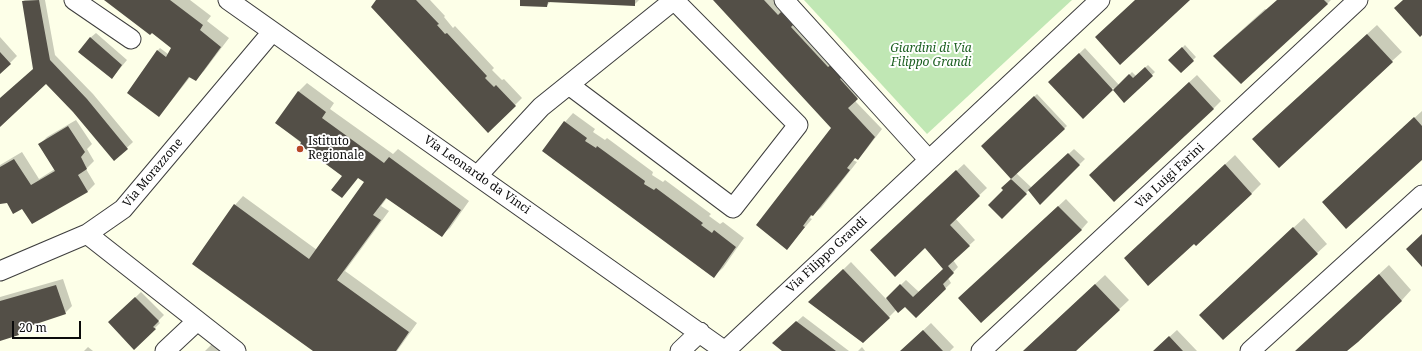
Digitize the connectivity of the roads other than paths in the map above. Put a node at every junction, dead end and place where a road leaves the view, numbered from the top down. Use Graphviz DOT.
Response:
graph roads {
  1 [pos="74,0"];
  2 [pos="228,0"];
  3 [pos="784,0"];
  4 [pos="1100,0"];
  5 [pos="1358,0"];
  6 [pos="272,32"];
  7 [pos="131,39"];
  8 [pos="569,85"];
  9 [pos="929,160"];
  10 [pos="478,175"];
  11 [pos="1422,195"];
  12 [pos="87,234"];
  13 [pos="0,271"];
  14 [pos="197,321"];
  15 [pos="700,332"];
  16 [pos="165,351"];
  17 [pos="236,351"];
  18 [pos="680,351"];
  19 [pos="725,351"];
  20 [pos="981,351"];
  21 [pos="1250,351"];
  1 -- 7 [label="street"];
  2 -- 6 [label="street, Via Leonardo da Vinci"];
  3 -- 9 [label="street"];
  4 -- 9 [label="street, Via Filippo Grandi"];
  5 -- 20 [label="street, Via Luigi Farini"];
  6 -- 10 [label="street, Via Leonardo da Vinci"];
  6 -- 12 [label="street, Via Morazzone"];
  8 -- 8 [label="street"];
  8 -- 10 [label="street"];
  9 -- 19 [label="street, Via Filippo Grandi"];
  10 -- 15 [label="street, Via Leonardo da Vinci"];
  11 -- 21 [label="street"];
  12 -- 13 [label="street, Via Morazzone"];
  12 -- 14 [label="street"];
  14 -- 16 [label="street"];
  14 -- 17 [label="street"];
  15 -- 18 [label="street"];
  15 -- 19 [label="street, Via Leonardo da Vinci"];
}
